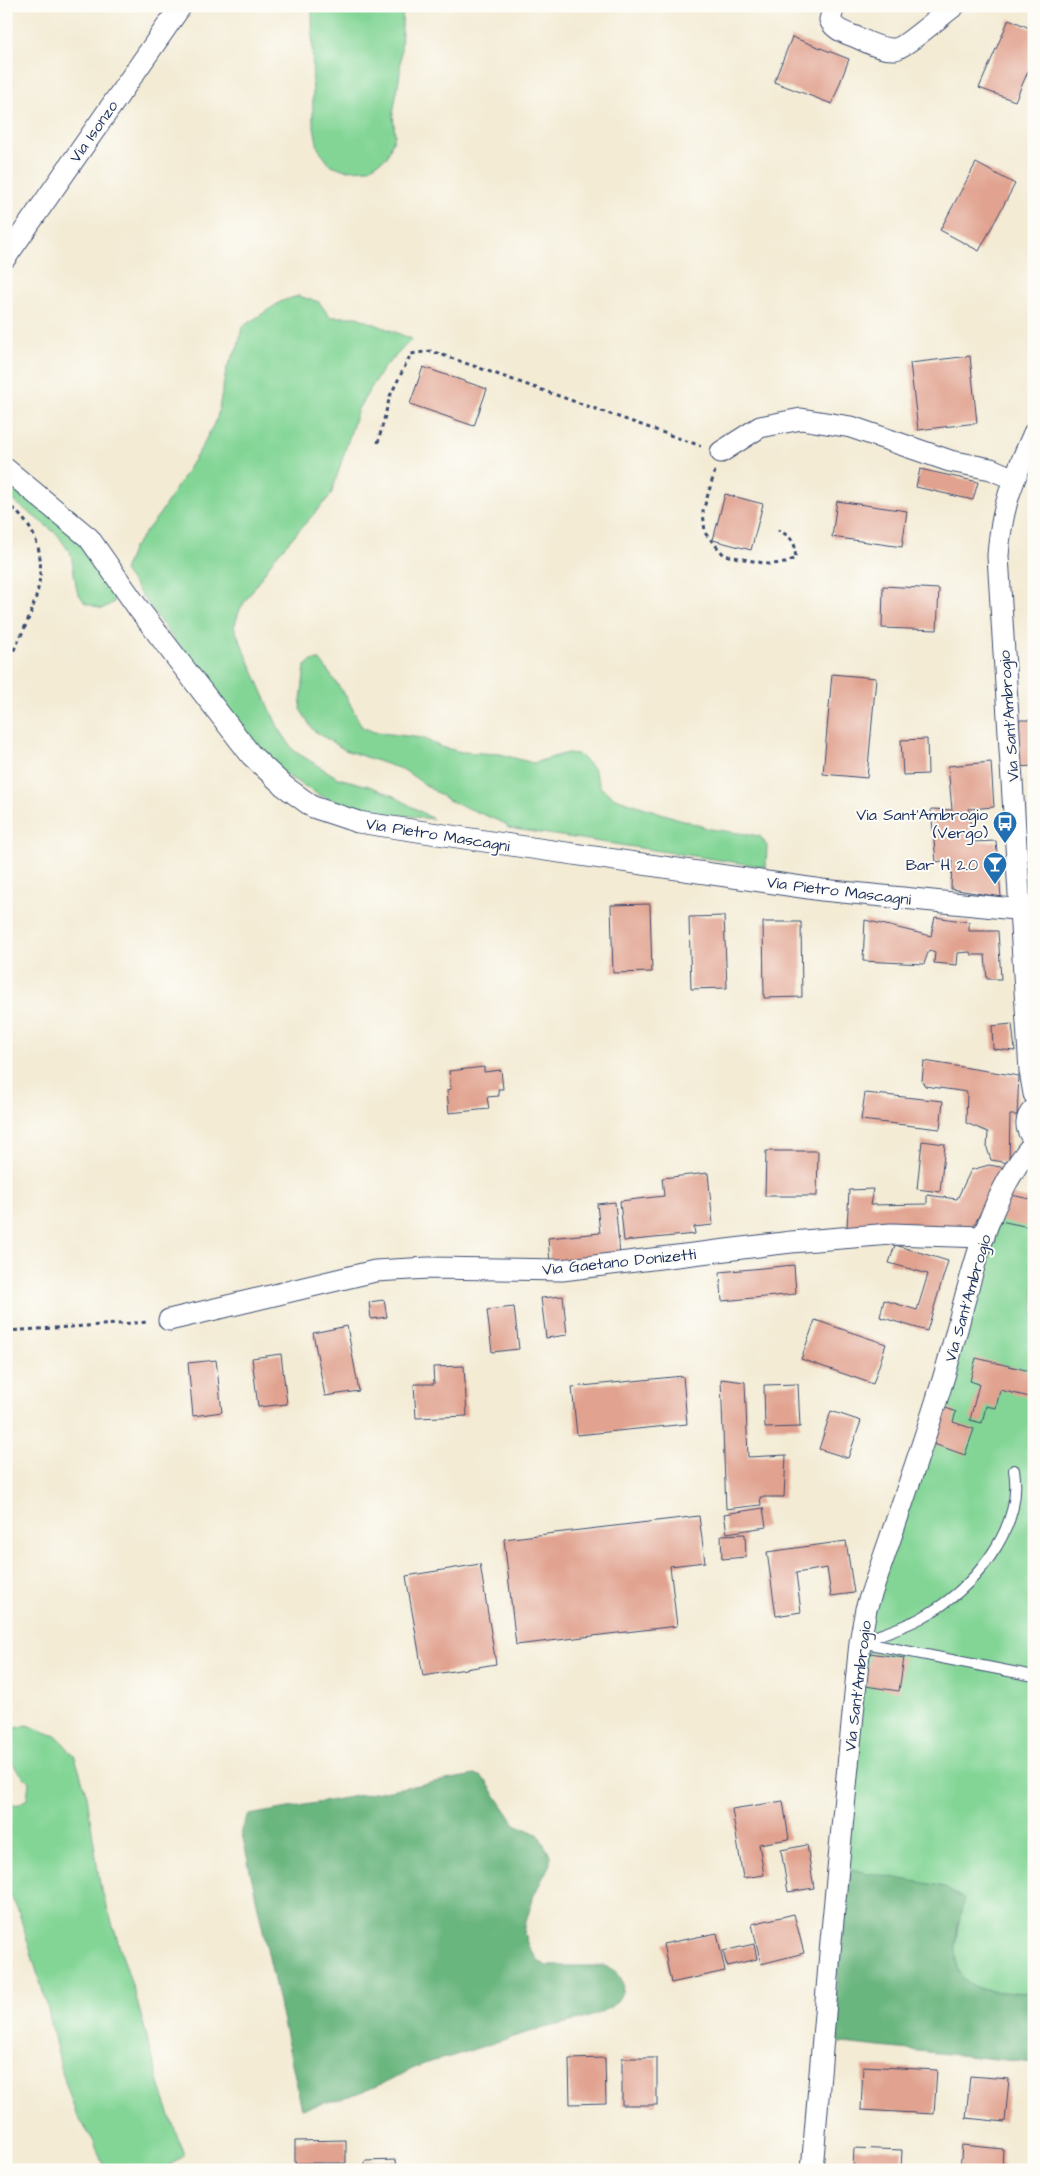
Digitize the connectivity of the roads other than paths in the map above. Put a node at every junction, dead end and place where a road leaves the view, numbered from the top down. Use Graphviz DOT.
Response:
graph roads {
  1 [pos="181,6"];
  2 [pos="834,6"];
  3 [pos="954,6"];
  4 [pos="6,257"];
  5 [pos="1034,433"];
  6 [pos="722,452"];
  7 [pos="6,470"];
  8 [pos="1014,479"];
  9 [pos="1034,856"];
  10 [pos="1018,873"];
  11 [pos="1027,910"];
  12 [pos="1034,1094"];
  13 [pos="1034,1109"];
  14 [pos="1034,1139"];
  15 [pos="1034,1142"];
  16 [pos="984,1237"];
  17 [pos="169,1320"];
  18 [pos="1014,1470"];
  19 [pos="860,1642"];
  20 [pos="1034,1676"];
  21 [pos="812,2170"];
  1 -- 4 [label="street, Via Isonzo"];
  2 -- 3 [label="street"];
  5 -- 8 [label="street, Via Sant'Ambrogio"];
  6 -- 8 [label="street"];
  7 -- 11 [label="street, Via Pietro Mascagni"];
  8 -- 10 [label="street, Via Sant'Ambrogio"];
  9 -- 10 [label="street"];
  10 -- 11 [label="street, Via Sant'Ambrogio"];
  11 -- 12 [label="street, Via Sant'Ambrogio"];
  13 -- 14 [label="street"];
  15 -- 16 [label="street, Via Sant'Ambrogio"];
  16 -- 17 [label="street, Via Gaetano Donizetti"];
  16 -- 19 [label="street, Via Sant'Ambrogio"];
  18 -- 19 [label="lane"];
  19 -- 20 [label="lane"];
  19 -- 21 [label="street, Via Sant'Ambrogio"];
}
